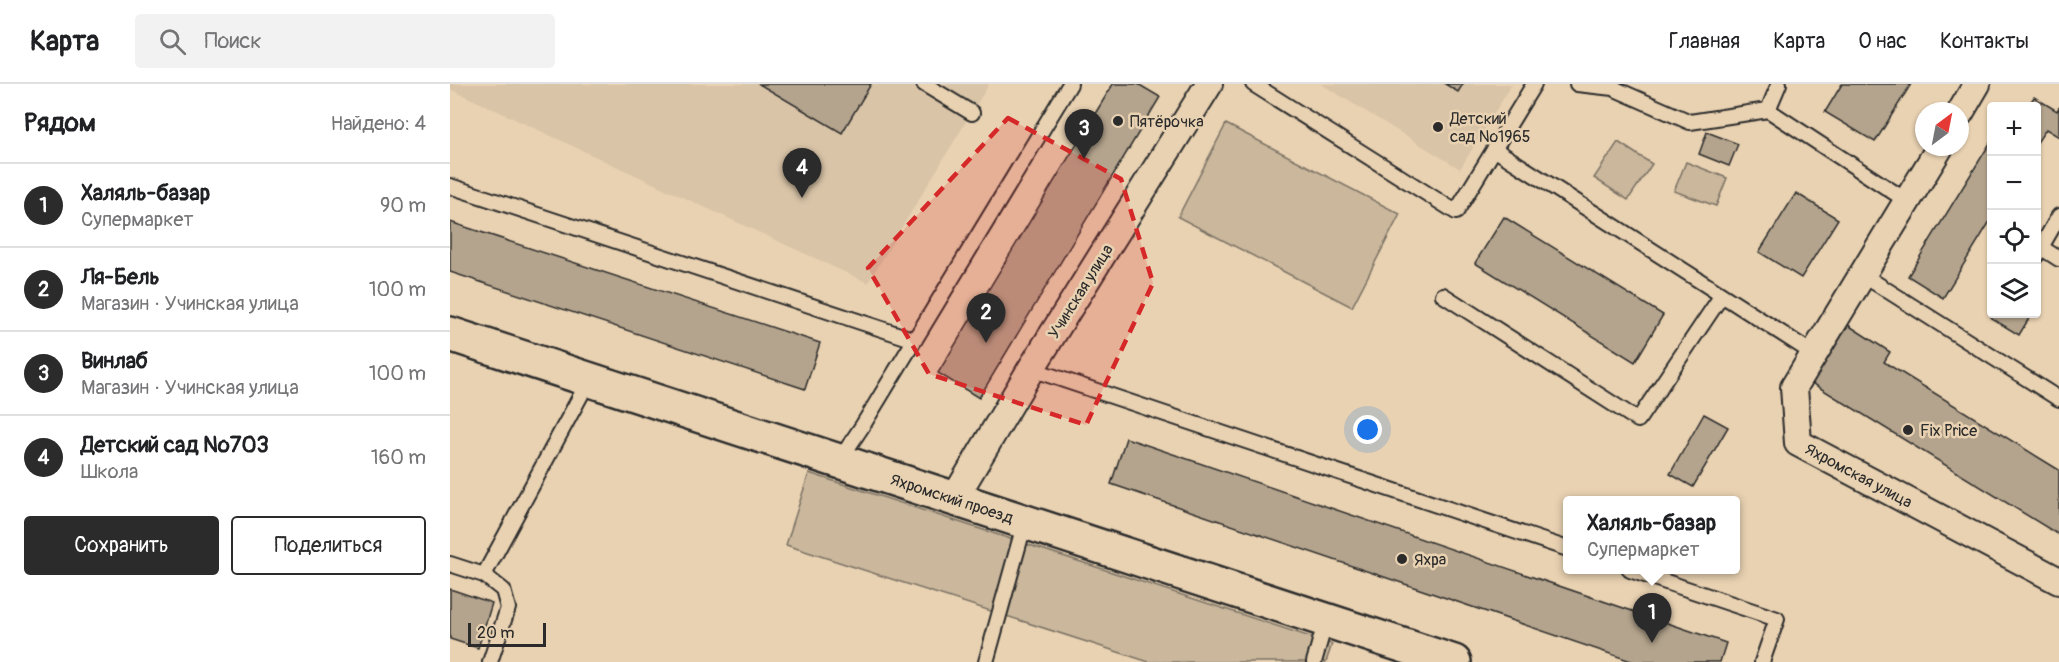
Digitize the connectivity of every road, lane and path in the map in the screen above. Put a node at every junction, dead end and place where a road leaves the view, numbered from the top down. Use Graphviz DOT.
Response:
graph roads {
  1 [pos="924,84"];
  2 [pos="1070,84"];
  3 [pos="1209,84"];
  4 [pos="1253,84"];
  5 [pos="1534,84"];
  6 [pos="1577,84"];
  7 [pos="1779,84"];
  8 [pos="1977,84"];
  9 [pos="1613,86"];
  10 [pos="1966,102"];
  11 [pos="1768,110"];
  12 [pos="972,113"];
  13 [pos="1494,149"];
  14 [pos="1934,156"];
  15 [pos="450,186"];
  16 [pos="1907,201"];
  17 [pos="2059,216"];
  18 [pos="2041,248"];
  19 [pos="2041,253"];
  20 [pos="2059,259"];
  21 [pos="1863,275"];
  22 [pos="1443,295"];
  23 [pos="1722,295"];
  24 [pos="450,334"];
  25 [pos="915,340"];
  26 [pos="1814,354"];
  27 [pos="1031,369"];
  28 [pos="589,380"];
  29 [pos="2059,399"];
  30 [pos="839,462"];
  31 [pos="954,499"];
  32 [pos="1025,522"];
  33 [pos="1563,547"];
  34 [pos="450,564"];
  35 [pos="1642,574"];
  36 [pos="484,575"];
  37 [pos="2059,581"];
  38 [pos="1326,620"];
  39 [pos="490,662"];
  40 [pos="986,662"];
  41 [pos="1314,662"];
  42 [pos="1454,662"];
  43 [pos="1762,662"];
  1 -- 12 [label="lane"];
  2 -- 25 [label="lane"];
  3 -- 27 [label="street, Учинская улица"];
  4 -- 13 [label="lane"];
  5 -- 13 [label="lane"];
  6 -- 9 [label="lane"];
  7 -- 11 [label="lane"];
  8 -- 10 [label="street"];
  9 -- 11 [label="lane"];
  11 -- 16 [label="lane"];
  13 -- 23 [label="lane"];
  14 -- 16 [label="street, Яхромская улица"];
  15 -- 25 [label="lane"];
  16 -- 21 [label="street, Яхромская улица"];
  17 -- 18 [label="lane"];
  19 -- 20 [label="lane"];
  21 -- 26 [label="street, Яхромская улица"];
  21 -- 29 [label="lane"];
  22 -- 23 [label="lane"];
  23 -- 26 [label="lane"];
  24 -- 28 [label="street, Яхромский проезд"];
  25 -- 30 [label="lane"];
  26 -- 37 [label="street, Яхромская улица"];
  27 -- 31 [label="street, Учинская улица"];
  27 -- 33 [label="lane"];
  28 -- 30 [label="street, Яхромский проезд"];
  28 -- 36 [label="lane"];
  30 -- 31 [label="street, Яхромский проезд"];
  31 -- 32 [label="street, Яхромский проезд"];
  32 -- 38 [label="street, Яхромский проезд"];
  32 -- 40 [label="lane"];
  34 -- 36 [label="lane"];
  35 -- 43 [label="lane"];
  36 -- 39 [label="lane"];
  38 -- 41 [label="lane"];
  38 -- 42 [label="street, Яхромский проезд"];
}
